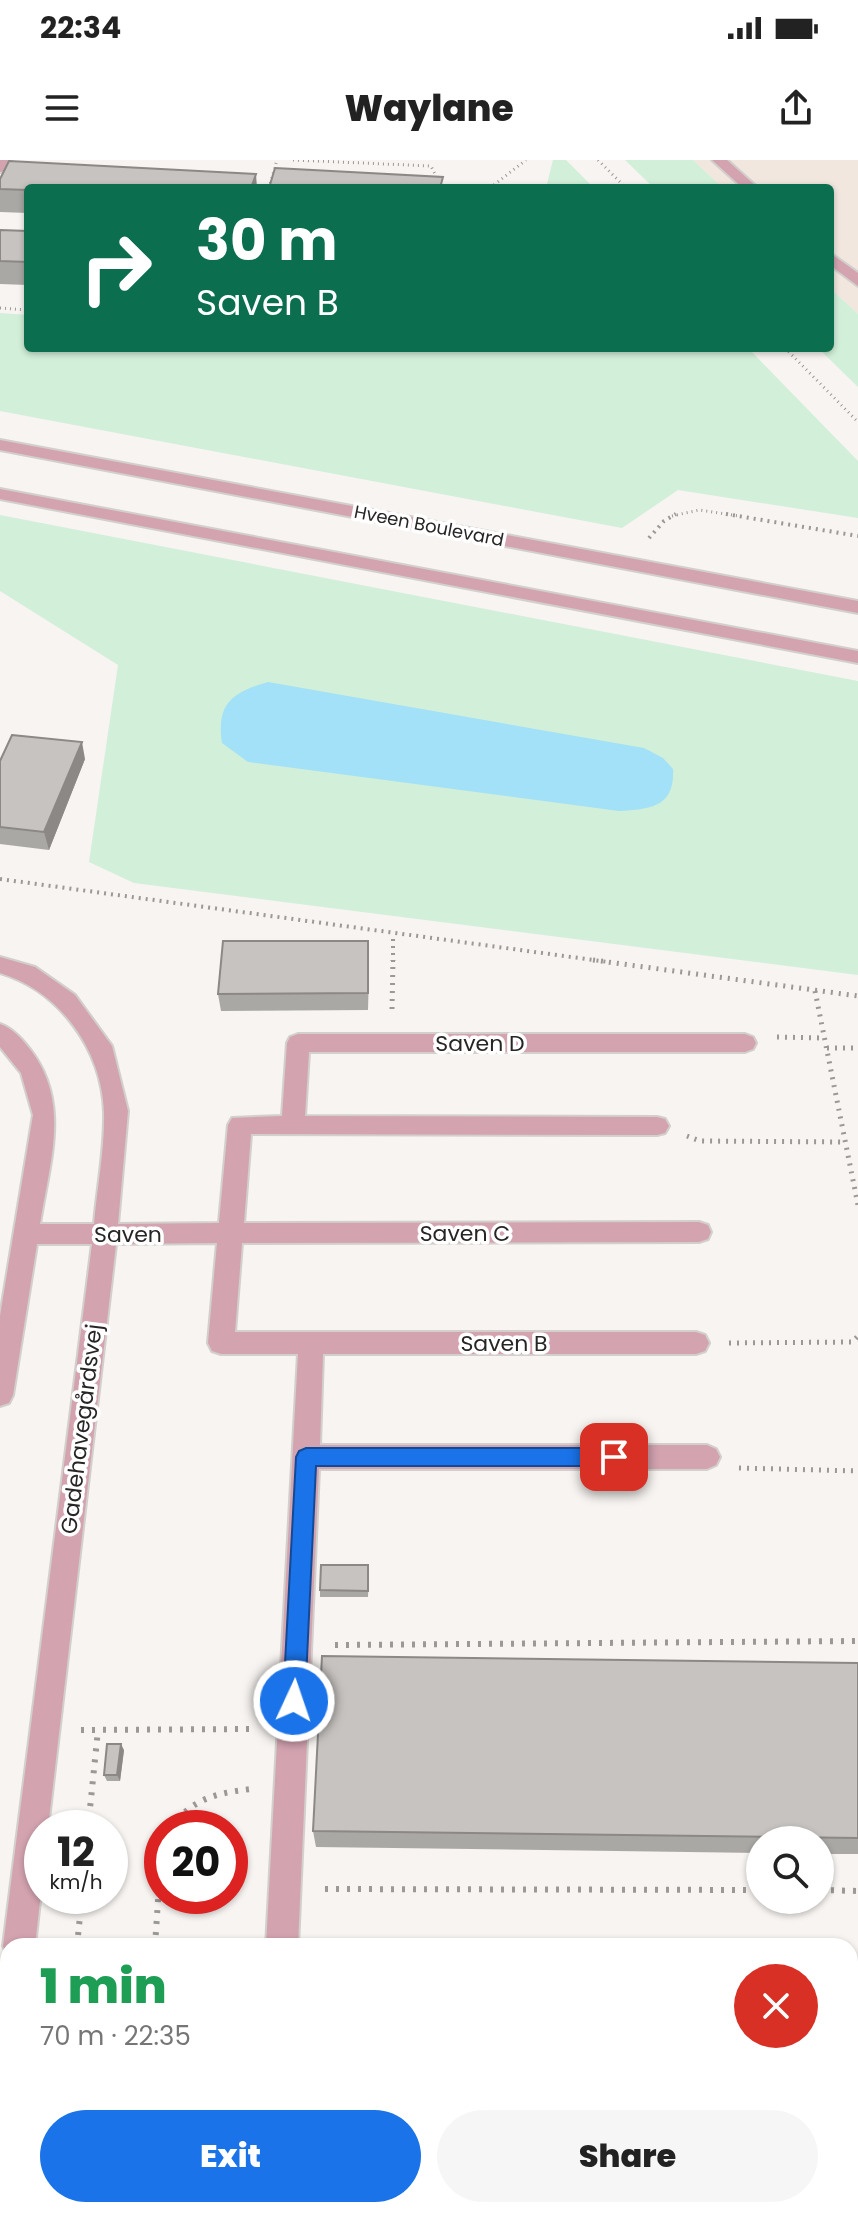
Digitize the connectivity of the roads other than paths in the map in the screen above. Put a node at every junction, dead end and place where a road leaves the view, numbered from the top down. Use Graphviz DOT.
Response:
graph roads {
  1 [pos="4,160"];
  2 [pos="719,160"];
  3 [pos="0,168"];
  4 [pos="746,184"];
  5 [pos="834,260"];
  6 [pos="858,281"];
  7 [pos="0,445"];
  8 [pos="0,494"];
  9 [pos="858,607"];
  10 [pos="858,657"];
  11 [pos="0,965"];
  12 [pos="0,1033"];
  13 [pos="745,1043"];
  14 [pos="293,1126"];
  15 [pos="657,1126"];
  16 [pos="699,1232"];
  17 [pos="25,1234"];
  18 [pos="105,1234"];
  19 [pos="230,1234"];
  20 [pos="311,1343"];
  21 [pos="696,1343"];
  22 [pos="0,1395"];
  23 [pos="306,1457"];
  24 [pos="707,1457"];
  25 [pos="20,1938"];
  26 [pos="282,1938"];
  1 -- 3 [label="street"];
  2 -- 4 [label="street"];
  5 -- 6 [label="street"];
  7 -- 9 [label="street, Hveen Boulevard"];
  8 -- 10 [label="street"];
  11 -- 18 [label="street, Gadehavegårdsvej"];
  12 -- 17 [label="street"];
  13 -- 14 [label="street, Saven D"];
  14 -- 15 [label="street"];
  14 -- 19 [label="street"];
  16 -- 19 [label="street, Saven C"];
  17 -- 18 [label="street, Saven"];
  17 -- 22 [label="street"];
  18 -- 19 [label="street, Saven"];
  18 -- 25 [label="street, Gadehavegårdsvej"];
  19 -- 20 [label="street, Saven B"];
  20 -- 21 [label="street, Saven B"];
  20 -- 23 [label="street"];
  23 -- 24 [label="street"];
  23 -- 26 [label="street"];
}
